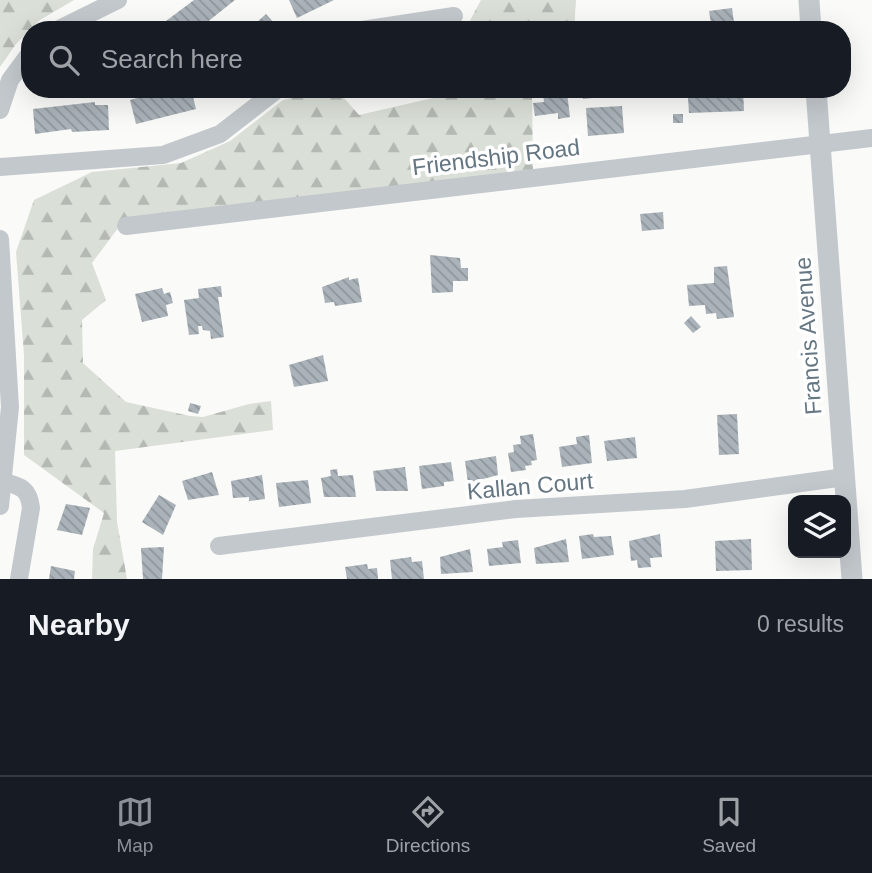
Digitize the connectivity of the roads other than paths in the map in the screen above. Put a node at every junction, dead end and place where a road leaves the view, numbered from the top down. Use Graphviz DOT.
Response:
graph roads {
  1 [pos="118,0"];
  2 [pos="809,0"];
  3 [pos="454,16"];
  4 [pos="75,21"];
  5 [pos="421,21"];
  6 [pos="810,21"];
  7 [pos="21,65"];
  8 [pos="266,98"];
  9 [pos="817,98"];
  10 [pos="0,110"];
  11 [pos="872,138"];
  12 [pos="820,144"];
  13 [pos="0,167"];
  14 [pos="126,226"];
  15 [pos="0,241"];
  16 [pos="5,407"];
  17 [pos="845,477"];
  18 [pos="4,482"];
  19 [pos="0,506"];
  20 [pos="219,546"];
  21 [pos="19,579"];
  22 [pos="852,579"];
  1 -- 4 [label="street"];
  2 -- 6 [label="street"];
  3 -- 5 [label="street"];
  7 -- 10 [label="street"];
  8 -- 13 [label="street"];
  9 -- 12 [label="street, Francis Avenue"];
  11 -- 12 [label="street, Friendship Road"];
  12 -- 14 [label="street, Friendship Road"];
  12 -- 17 [label="street, Francis Avenue"];
  15 -- 16 [label="street"];
  16 -- 18 [label="street"];
  17 -- 20 [label="street, Kallan Court"];
  17 -- 22 [label="street, Francis Avenue"];
  18 -- 19 [label="street"];
  18 -- 21 [label="street"];
}
